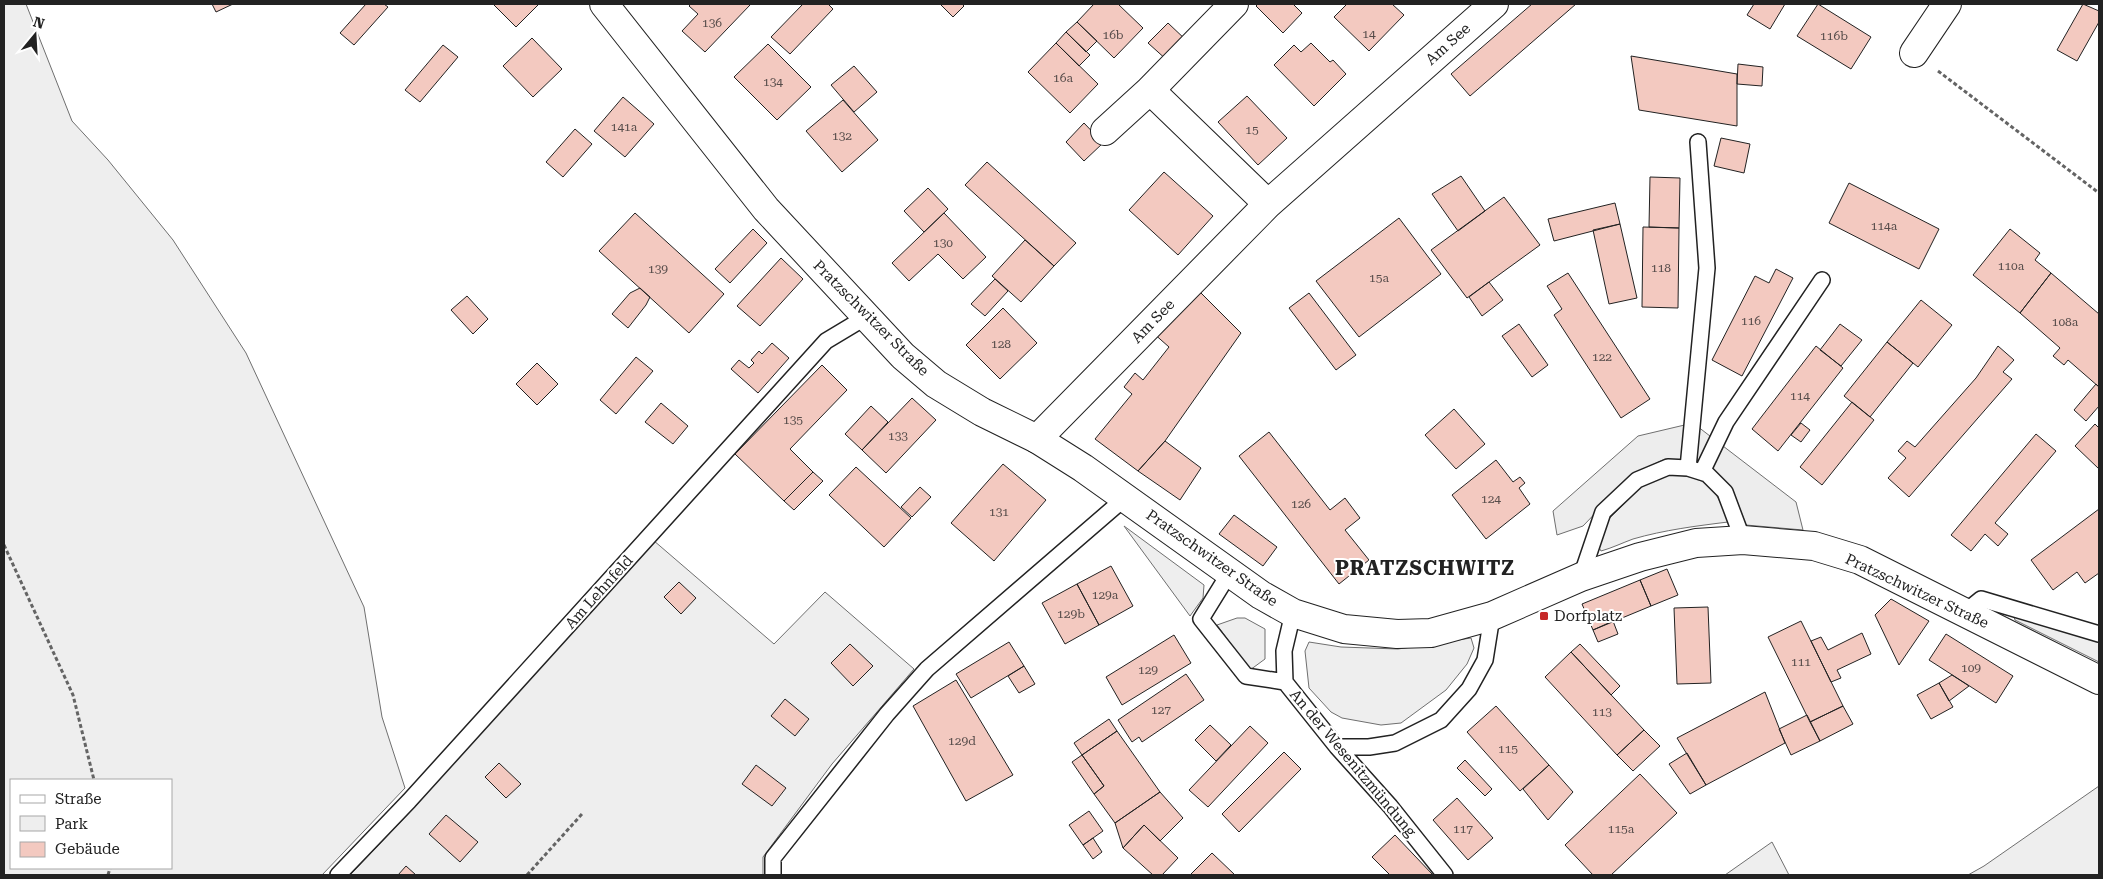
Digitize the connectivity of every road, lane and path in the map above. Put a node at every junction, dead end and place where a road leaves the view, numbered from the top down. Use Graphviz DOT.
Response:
graph roads {
  1 [pos="604,4"];
  2 [pos="1234,4"];
  3 [pos="1494,4"];
  4 [pos="1947,4"];
  5 [pos="1914,52"];
  6 [pos="1150,90"];
  7 [pos="1105,131"];
  8 [pos="1698,142"];
  9 [pos="2099,193"];
  10 [pos="1268,204"];
  11 [pos="1822,280"];
  12 [pos="866,317"];
  13 [pos="1037,439"];
  14 [pos="1695,470"];
  15 [pos="1126,498"];
  16 [pos="1743,540"];
  17 [pos="4,545"];
  18 [pos="1230,572"];
  19 [pos="1581,577"];
  20 [pos="1965,612"];
  21 [pos="1293,613"];
  22 [pos="1492,616"];
  23 [pos="2099,634"];
  24 [pos="2099,680"];
  25 [pos="1285,682"];
  26 [pos="1337,747"];
  27 [pos="94,779"];
  28 [pos="582,814"];
  29 [pos="338,875"];
  30 [pos="527,875"];
  31 [pos="773,875"];
  32 [pos="1445,875"];
  1 -- 12 [label="street, Pratzschwitzer Straße"];
  2 -- 6 [label="street"];
  3 -- 10 [label="street, Am See"];
  4 -- 5 [label="street"];
  5 -- 9 [label="path"];
  6 -- 7 [label="street"];
  6 -- 10 [label="street"];
  8 -- 14 [label="lane"];
  10 -- 13 [label="street, Am See"];
  11 -- 14 [label="lane"];
  12 -- 13 [label="street, Pratzschwitzer Straße"];
  12 -- 29 [label="lane, Am Lehnfeld"];
  13 -- 15 [label="street, Pratzschwitzer Straße"];
  14 -- 16 [label="lane"];
  14 -- 19 [label="lane"];
  15 -- 18 [label="street, Pratzschwitzer Straße"];
  15 -- 31 [label="lane"];
  16 -- 19 [label="street, Pratzschwitzer Straße"];
  16 -- 20 [label="street, Pratzschwitzer Straße"];
  17 -- 27 [label="path"];
  18 -- 21 [label="street, Pratzschwitzer Straße"];
  18 -- 25 [label="lane"];
  19 -- 22 [label="street, Pratzschwitzer Straße"];
  20 -- 23 [label="lane"];
  20 -- 24 [label="street, Pratzschwitzer Straße"];
  21 -- 22 [label="street, Pratzschwitzer Straße"];
  21 -- 25 [label="lane, An der Wesenitzmündung"];
  22 -- 26 [label="lane"];
  25 -- 26 [label="lane, An der Wesenitzmündung"];
  26 -- 32 [label="lane, An der Wesenitzmündung"];
  28 -- 30 [label="path"];
}
